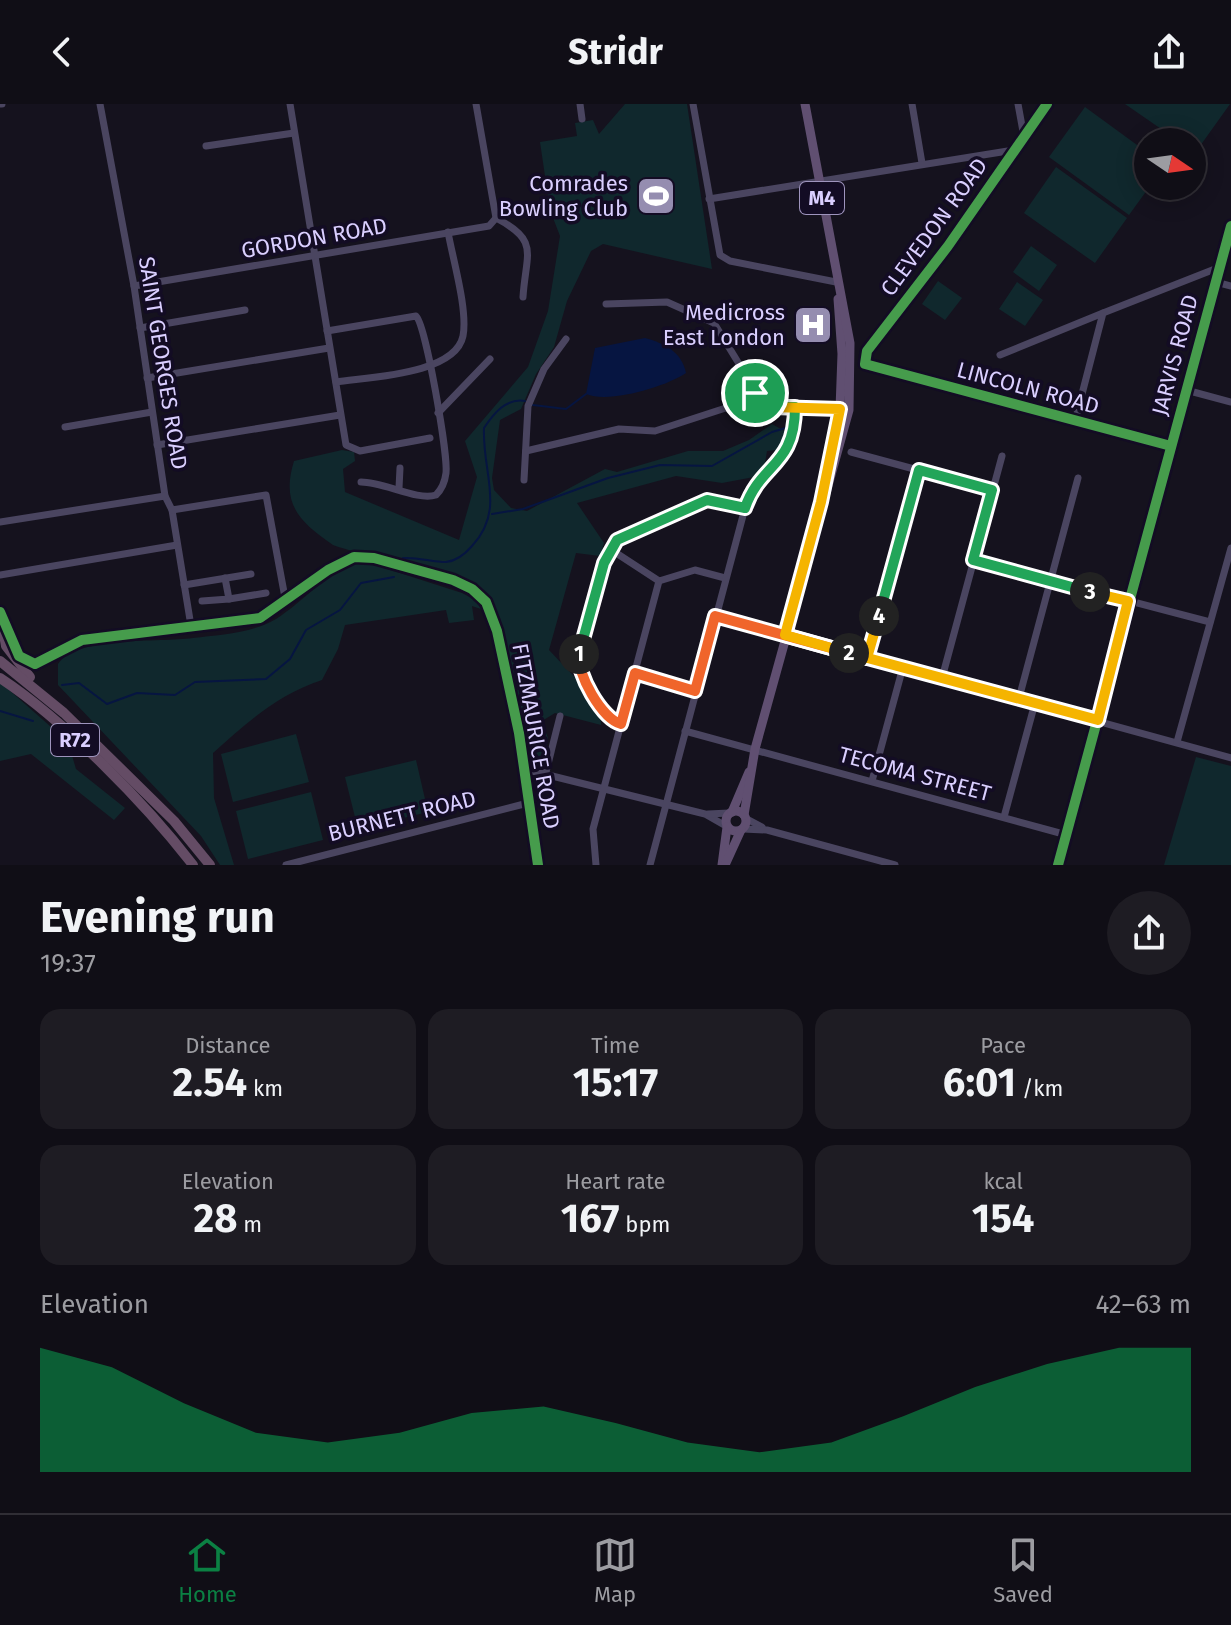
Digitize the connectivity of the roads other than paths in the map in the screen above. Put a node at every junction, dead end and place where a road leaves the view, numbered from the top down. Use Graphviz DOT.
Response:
graph roads {
  1 [pos="100,104"];
  2 [pos="290,104"];
  3 [pos="476,104"];
  4 [pos="580,104"];
  5 [pos="693,104"];
  6 [pos="805,104"];
  7 [pos="912,104"];
  8 [pos="1018,104"];
  9 [pos="1047,104"];
  10 [pos="582,119"];
  11 [pos="294,133"];
  12 [pos="1024,137"];
  13 [pos="206,146"];
  14 [pos="1014,150"];
  15 [pos="922,163"];
  16 [pos="819,179"];
  17 [pos="709,199"];
  18 [pos="496,218"];
  19 [pos="1231,226"];
  20 [pos="448,232"];
  21 [pos="315,256"];
  22 [pos="1220,267"];
  23 [pos="1216,282"];
  24 [pos="134,286"];
  25 [pos="1231,286"];
  26 [pos="837,287"];
  27 [pos="523,297"];
  28 [pos="606,304"];
  29 [pos="245,310"];
  30 [pos="1103,313"];
  31 [pos="140,328"];
  32 [pos="327,331"];
  33 [pos="566,339"];
  34 [pos="329,348"];
  35 [pos="1000,355"];
  36 [pos="490,359"];
  37 [pos="431,367"];
  38 [pos="875,369"];
  39 [pos="147,378"];
  40 [pos="336,382"];
  41 [pos="1186,390"];
  42 [pos="754,392"];
  43 [pos="1231,402"];
  44 [pos="795,407"];
  45 [pos="844,409"];
  46 [pos="152,412"];
  47 [pos="438,413"];
  48 [pos="340,415"];
  49 [pos="1075,421"];
  50 [pos="65,427"];
  51 [pos="430,438"];
  52 [pos="157,445"];
  53 [pos="1171,446"];
  54 [pos="526,451"];
  55 [pos="851,452"];
  56 [pos="1002,456"];
  57 [pos="400,468"];
  58 [pos="919,470"];
  59 [pos="1078,478"];
  60 [pos="524,480"];
  61 [pos="361,482"];
  62 [pos="399,488"];
  63 [pos="992,490"];
  64 [pos="165,496"];
  65 [pos="745,508"];
  66 [pos="172,510"];
  67 [pos="0,522"];
  68 [pos="177,545"];
  69 [pos="1231,548"];
  70 [pos="610,549"];
  71 [pos="973,560"];
  72 [pos="251,574"];
  73 [pos="0,575"];
  74 [pos="225,578"];
  75 [pos="725,578"];
  76 [pos="659,581"];
  77 [pos="1049,582"];
  78 [pos="184,585"];
  79 [pos="266,593"];
  80 [pos="229,599"];
  81 [pos="202,601"];
  82 [pos="1128,601"];
  83 [pos="286,603"];
  84 [pos="0,612"];
  85 [pos="715,616"];
  86 [pos="1210,622"];
  87 [pos="191,626"];
  88 [pos="785,635"];
  89 [pos="867,658"];
  90 [pos="0,661"];
  91 [pos="903,667"];
  92 [pos="635,673"];
  93 [pos="0,678"];
  94 [pos="942,678"];
  95 [pos="695,691"];
  96 [pos="1019,698"];
  97 [pos="51,701"];
  98 [pos="1035,703"];
  99 [pos="560,716"];
  100 [pos="1098,720"];
  101 [pos="621,724"];
  102 [pos="685,731"];
  103 [pos="1177,742"];
  104 [pos="755,749"];
  105 [pos="1231,758"];
  106 [pos="524,769"];
  107 [pos="546,772"];
  108 [pos="749,772"];
  109 [pos="872,781"];
  110 [pos="605,787"];
  111 [pos="528,803"];
  112 [pos="666,803"];
  113 [pos="730,813"];
  114 [pos="705,814"];
  115 [pos="744,816"];
  116 [pos="1004,817"];
  117 [pos="727,826"];
  118 [pos="742,829"];
  119 [pos="767,830"];
  120 [pos="1067,835"];
  121 [pos="193,865"];
  122 [pos="210,865"];
  123 [pos="286,865"];
  124 [pos="536,865"];
  125 [pos="596,865"];
  126 [pos="650,865"];
  127 [pos="724,865"];
  128 [pos="895,865"];
  129 [pos="1058,865"];
  1 -- 24 [label="street, SAINT GEORGES ROAD"];
  2 -- 11 [label="street"];
  3 -- 18 [label="street"];
  4 -- 10 [label="street"];
  5 -- 17 [label="street"];
  6 -- 16 [label="main road, M4"];
  7 -- 15 [label="street"];
  8 -- 12 [label="street"];
  9 -- 12 [label="street, CLEVEDON ROAD"];
  11 -- 13 [label="street"];
  11 -- 21 [label="street"];
  12 -- 14 [label="street, CLEVEDON ROAD"];
  14 -- 15 [label="street"];
  14 -- 38 [label="street, CLEVEDON ROAD"];
  15 -- 16 [label="street"];
  16 -- 17 [label="street"];
  16 -- 26 [label="main road, M4"];
  17 -- 26 [label="street"];
  18 -- 20 [label="street, GORDON ROAD"];
  18 -- 27 [label="street"];
  19 -- 22 [label="street, JARVIS ROAD"];
  20 -- 21 [label="street, GORDON ROAD"];
  20 -- 37 [label="street"];
  21 -- 24 [label="street, GORDON ROAD"];
  21 -- 32 [label="street"];
  22 -- 23 [label="street, JARVIS ROAD"];
  22 -- 30 [label="street"];
  23 -- 25 [label="street"];
  23 -- 41 [label="street, JARVIS ROAD"];
  24 -- 31 [label="street, SAINT GEORGES ROAD"];
  26 -- 45 [label="main road, M4"];
  28 -- 42 [label="street"];
  29 -- 31 [label="street"];
  30 -- 35 [label="street"];
  30 -- 49 [label="street"];
  31 -- 39 [label="street, SAINT GEORGES ROAD"];
  32 -- 34 [label="street"];
  32 -- 37 [label="street"];
  33 -- 54 [label="street"];
  34 -- 39 [label="street"];
  34 -- 40 [label="street"];
  36 -- 47 [label="street"];
  37 -- 40 [label="street"];
  37 -- 47 [label="street"];
  38 -- 49 [label="street, LINCOLN ROAD"];
  39 -- 46 [label="street, SAINT GEORGES ROAD"];
  40 -- 48 [label="street"];
  41 -- 43 [label="street"];
  41 -- 53 [label="street, JARVIS ROAD"];
  42 -- 44 [label="street"];
  42 -- 54 [label="street"];
  44 -- 45 [label="street"];
  44 -- 65 [label="street"];
  45 -- 88 [label="main road, M4"];
  46 -- 50 [label="street"];
  46 -- 52 [label="street, SAINT GEORGES ROAD"];
  47 -- 62 [label="street"];
  48 -- 51 [label="street"];
  48 -- 52 [label="street"];
  49 -- 53 [label="street, LINCOLN ROAD"];
  52 -- 64 [label="street, SAINT GEORGES ROAD"];
  53 -- 82 [label="street, JARVIS ROAD"];
  54 -- 60 [label="street"];
  55 -- 58 [label="street"];
  56 -- 63 [label="street"];
  57 -- 62 [label="street"];
  58 -- 63 [label="street"];
  58 -- 89 [label="street"];
  59 -- 77 [label="street"];
  61 -- 62 [label="street"];
  63 -- 71 [label="street"];
  64 -- 66 [label="street, SAINT GEORGES ROAD"];
  64 -- 67 [label="street"];
  65 -- 70 [label="street"];
  65 -- 75 [label="street"];
  66 -- 68 [label="street, SAINT GEORGES ROAD"];
  66 -- 83 [label="street"];
  68 -- 73 [label="street"];
  68 -- 78 [label="street, SAINT GEORGES ROAD"];
  69 -- 86 [label="street"];
  70 -- 76 [label="street"];
  70 -- 101 [label="street"];
  71 -- 77 [label="street"];
  71 -- 94 [label="street"];
  72 -- 74 [label="street"];
  74 -- 78 [label="street"];
  74 -- 80 [label="street"];
  75 -- 76 [label="street"];
  75 -- 85 [label="street"];
  76 -- 92 [label="street"];
  77 -- 82 [label="street"];
  77 -- 96 [label="street"];
  78 -- 87 [label="street, SAINT GEORGES ROAD"];
  79 -- 80 [label="street"];
  80 -- 81 [label="street"];
  82 -- 86 [label="street"];
  82 -- 100 [label="street, JARVIS ROAD"];
  83 -- 87 [label="street, FITZMAURICE ROAD"];
  83 -- 106 [label="street, FITZMAURICE ROAD"];
  84 -- 87 [label="street, FITZMAURICE ROAD"];
  84 -- 97 [label="highway"];
  85 -- 88 [label="street"];
  85 -- 95 [label="street"];
  86 -- 103 [label="street"];
  88 -- 89 [label="street"];
  88 -- 104 [label="main road, M4"];
  89 -- 91 [label="street"];
  90 -- 97 [label="highway, R72"];
  91 -- 94 [label="street"];
  91 -- 109 [label="street"];
  92 -- 95 [label="street"];
  92 -- 101 [label="street"];
  93 -- 121 [label="highway, R72"];
  94 -- 96 [label="street"];
  95 -- 102 [label="street"];
  96 -- 98 [label="street"];
  97 -- 122 [label="highway, R72"];
  98 -- 100 [label="street"];
  98 -- 116 [label="street"];
  99 -- 107 [label="street"];
  100 -- 103 [label="street"];
  100 -- 120 [label="street, JARVIS ROAD"];
  101 -- 110 [label="street"];
  102 -- 104 [label="street, TECOMA STREET"];
  102 -- 112 [label="street"];
  103 -- 105 [label="street"];
  104 -- 108 [label="main road, M4"];
  104 -- 109 [label="street, TECOMA STREET"];
  106 -- 107 [label="street"];
  106 -- 111 [label="street, FITZMAURICE ROAD"];
  107 -- 110 [label="street"];
  108 -- 113 [label="main road, M4"];
  108 -- 115 [label="main road, M4"];
  109 -- 116 [label="street, TECOMA STREET"];
  110 -- 112 [label="street"];
  110 -- 125 [label="street"];
  111 -- 123 [label="street, BURNETT ROAD"];
  111 -- 124 [label="street, FITZMAURICE ROAD"];
  112 -- 114 [label="street"];
  112 -- 126 [label="street"];
  113 -- 114 [label="street"];
  113 -- 115 [label="main road"];
  113 -- 117 [label="main road, M4"];
  114 -- 117 [label="street"];
  115 -- 118 [label="main road, M4"];
  115 -- 119 [label="street"];
  116 -- 120 [label="street, TECOMA STREET"];
  117 -- 118 [label="main road"];
  117 -- 127 [label="main road, M4"];
  118 -- 119 [label="street"];
  118 -- 127 [label="main road, M4"];
  119 -- 128 [label="street"];
  120 -- 129 [label="street, JARVIS ROAD"];
}
